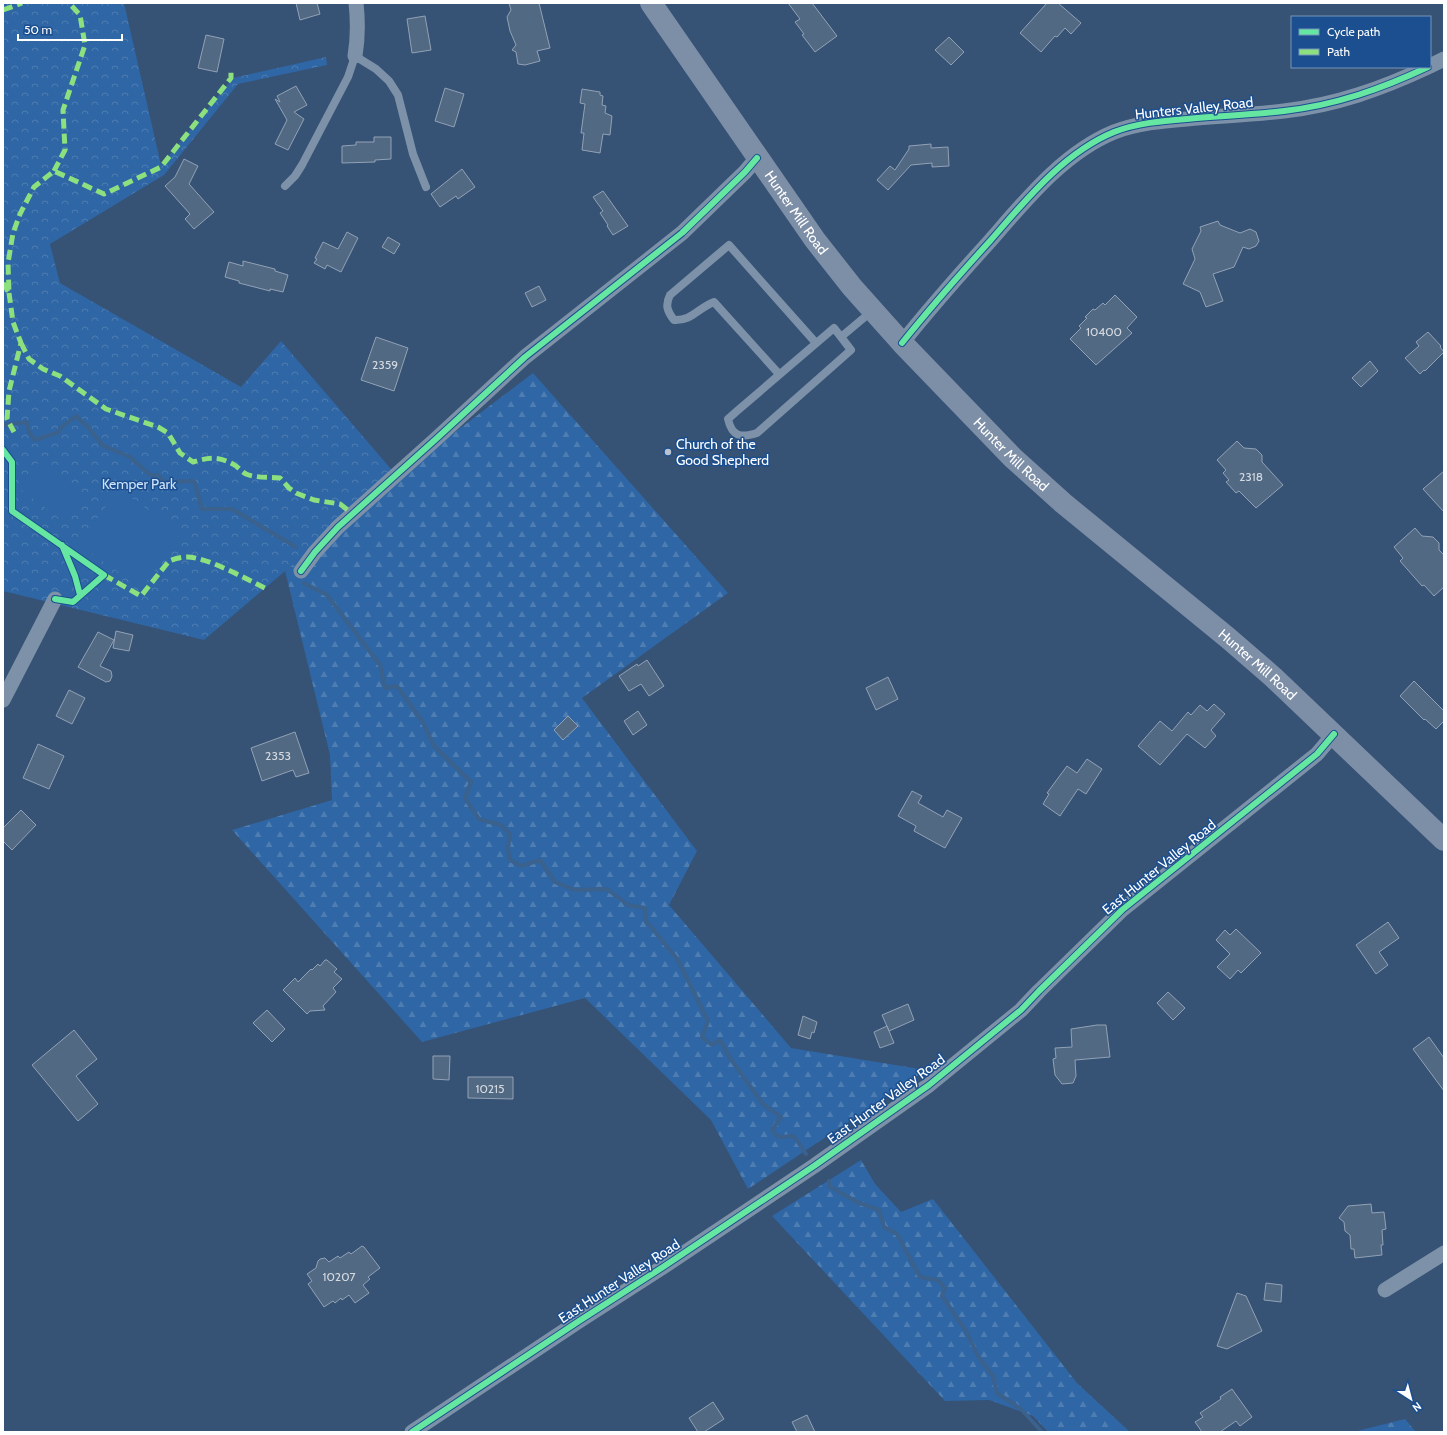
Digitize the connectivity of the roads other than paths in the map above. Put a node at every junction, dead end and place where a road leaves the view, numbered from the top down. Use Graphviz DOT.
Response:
graph roads {
  1 [pos="356,3"];
  2 [pos="651,3"];
  3 [pos="355,56"];
  4 [pos="1444,58"];
  5 [pos="1431,65"];
  6 [pos="1425,68"];
  7 [pos="757,158"];
  8 [pos="285,186"];
  9 [pos="426,188"];
  10 [pos="873,310"];
  11 [pos="841,337"];
  12 [pos="816,343"];
  13 [pos="902,343"];
  14 [pos="779,374"];
  15 [pos="301,570"];
  16 [pos="55,599"];
  17 [pos="3,700"];
  18 [pos="1334,734"];
  19 [pos="1444,840"];
  20 [pos="1444,1253"];
  21 [pos="1385,1290"];
  22 [pos="412,1432"];
  1 -- 3 [label="street"];
  2 -- 7 [label="main road, Hunter Mill Road"];
  3 -- 8 [label="lane"];
  3 -- 9 [label="lane"];
  4 -- 5 [label="street, Hunters Valley Road"];
  6 -- 13 [label="street, Hunters Valley Road"];
  7 -- 10 [label="main road, Hunter Mill Road"];
  7 -- 15 [label="street"];
  10 -- 11 [label="lane"];
  10 -- 13 [label="main road, Hunter Mill Road"];
  11 -- 12 [label="lane"];
  11 -- 14 [label="lane"];
  12 -- 14 [label="lane"];
  12 -- 14 [label="lane"];
  13 -- 18 [label="main road, Hunter Mill Road"];
  16 -- 17 [label="street"];
  18 -- 19 [label="main road, Hunter Mill Road"];
  18 -- 22 [label="street, East Hunter Valley Road"];
  20 -- 21 [label="street"];
}
